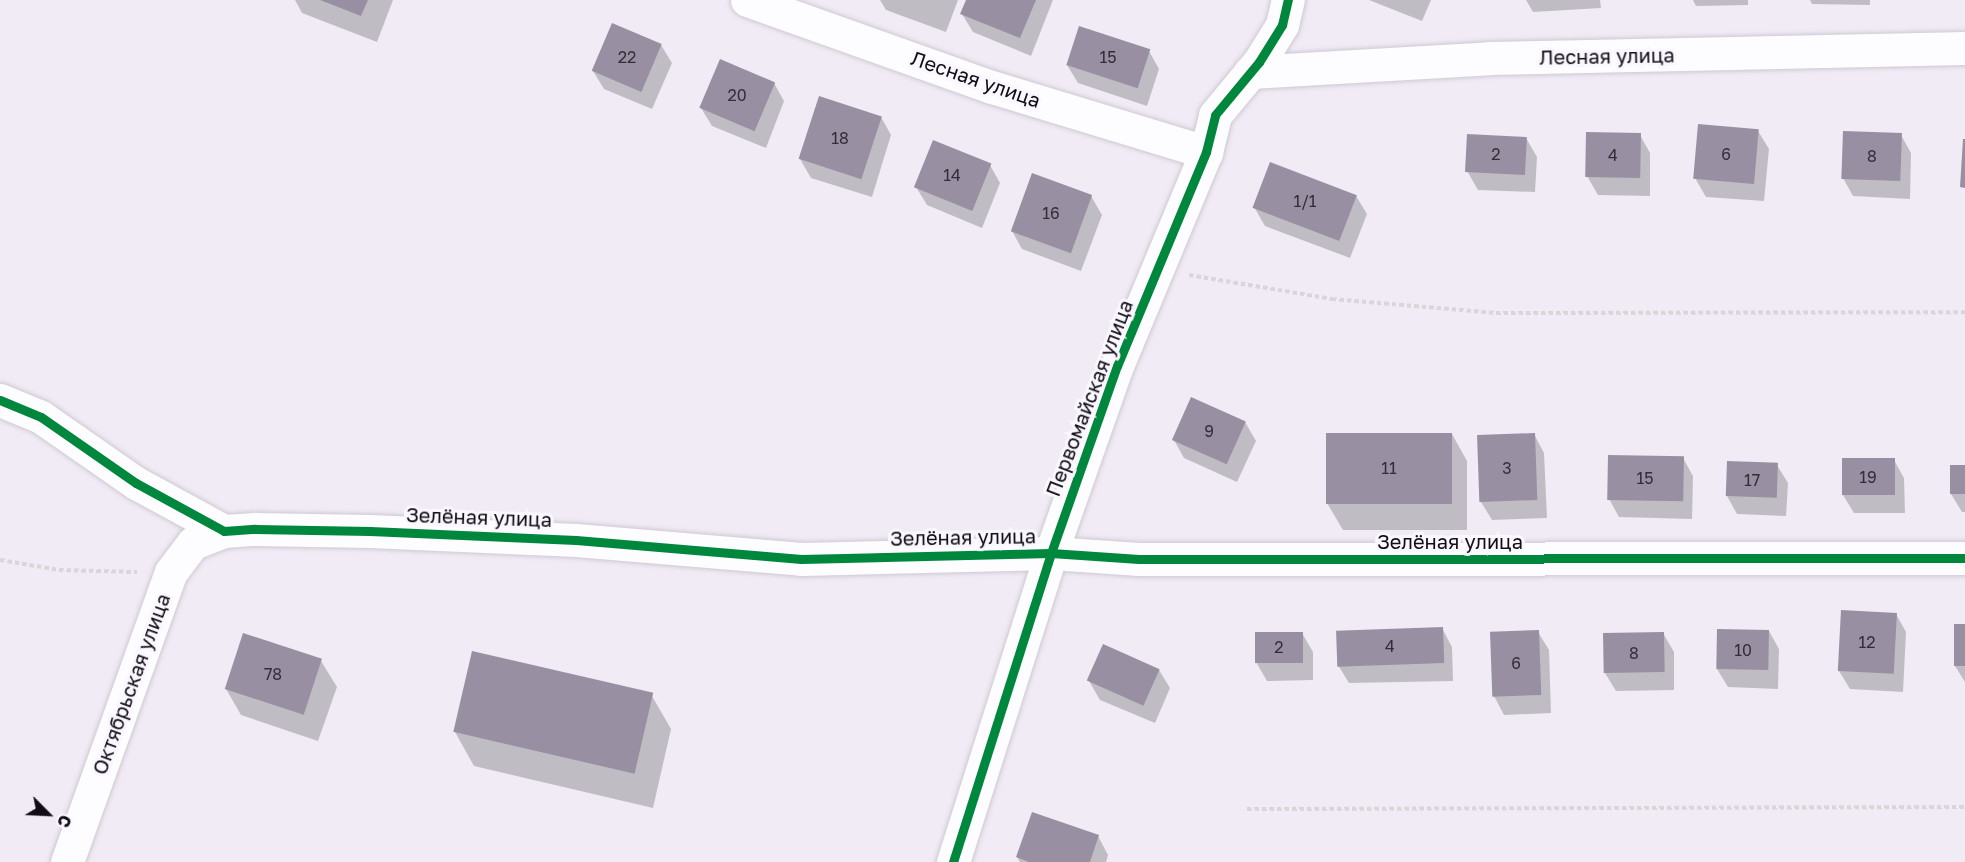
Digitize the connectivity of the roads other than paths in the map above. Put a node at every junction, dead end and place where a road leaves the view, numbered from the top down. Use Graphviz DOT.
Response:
graph roads {
  1 [pos="747,0"];
  2 [pos="1288,0"];
  3 [pos="1965,48"];
  4 [pos="1250,72"];
  5 [pos="1206,152"];
  6 [pos="0,400"];
  7 [pos="224,531"];
  8 [pos="1051,553"];
  9 [pos="1965,558"];
  10 [pos="67,862"];
  11 [pos="952,862"];
  1 -- 5 [label="street, Лесная улица"];
  2 -- 4 [label="street, Первомайская улица"];
  3 -- 4 [label="street, Лесная улица"];
  4 -- 5 [label="street, Первомайская улица"];
  5 -- 8 [label="street, Первомайская улица"];
  6 -- 7 [label="street"];
  7 -- 8 [label="street, Зелёная улица"];
  7 -- 10 [label="street, Октябрьская улица"];
  8 -- 9 [label="street, Зелёная улица"];
  8 -- 11 [label="street, Первомайская улица"];
}
